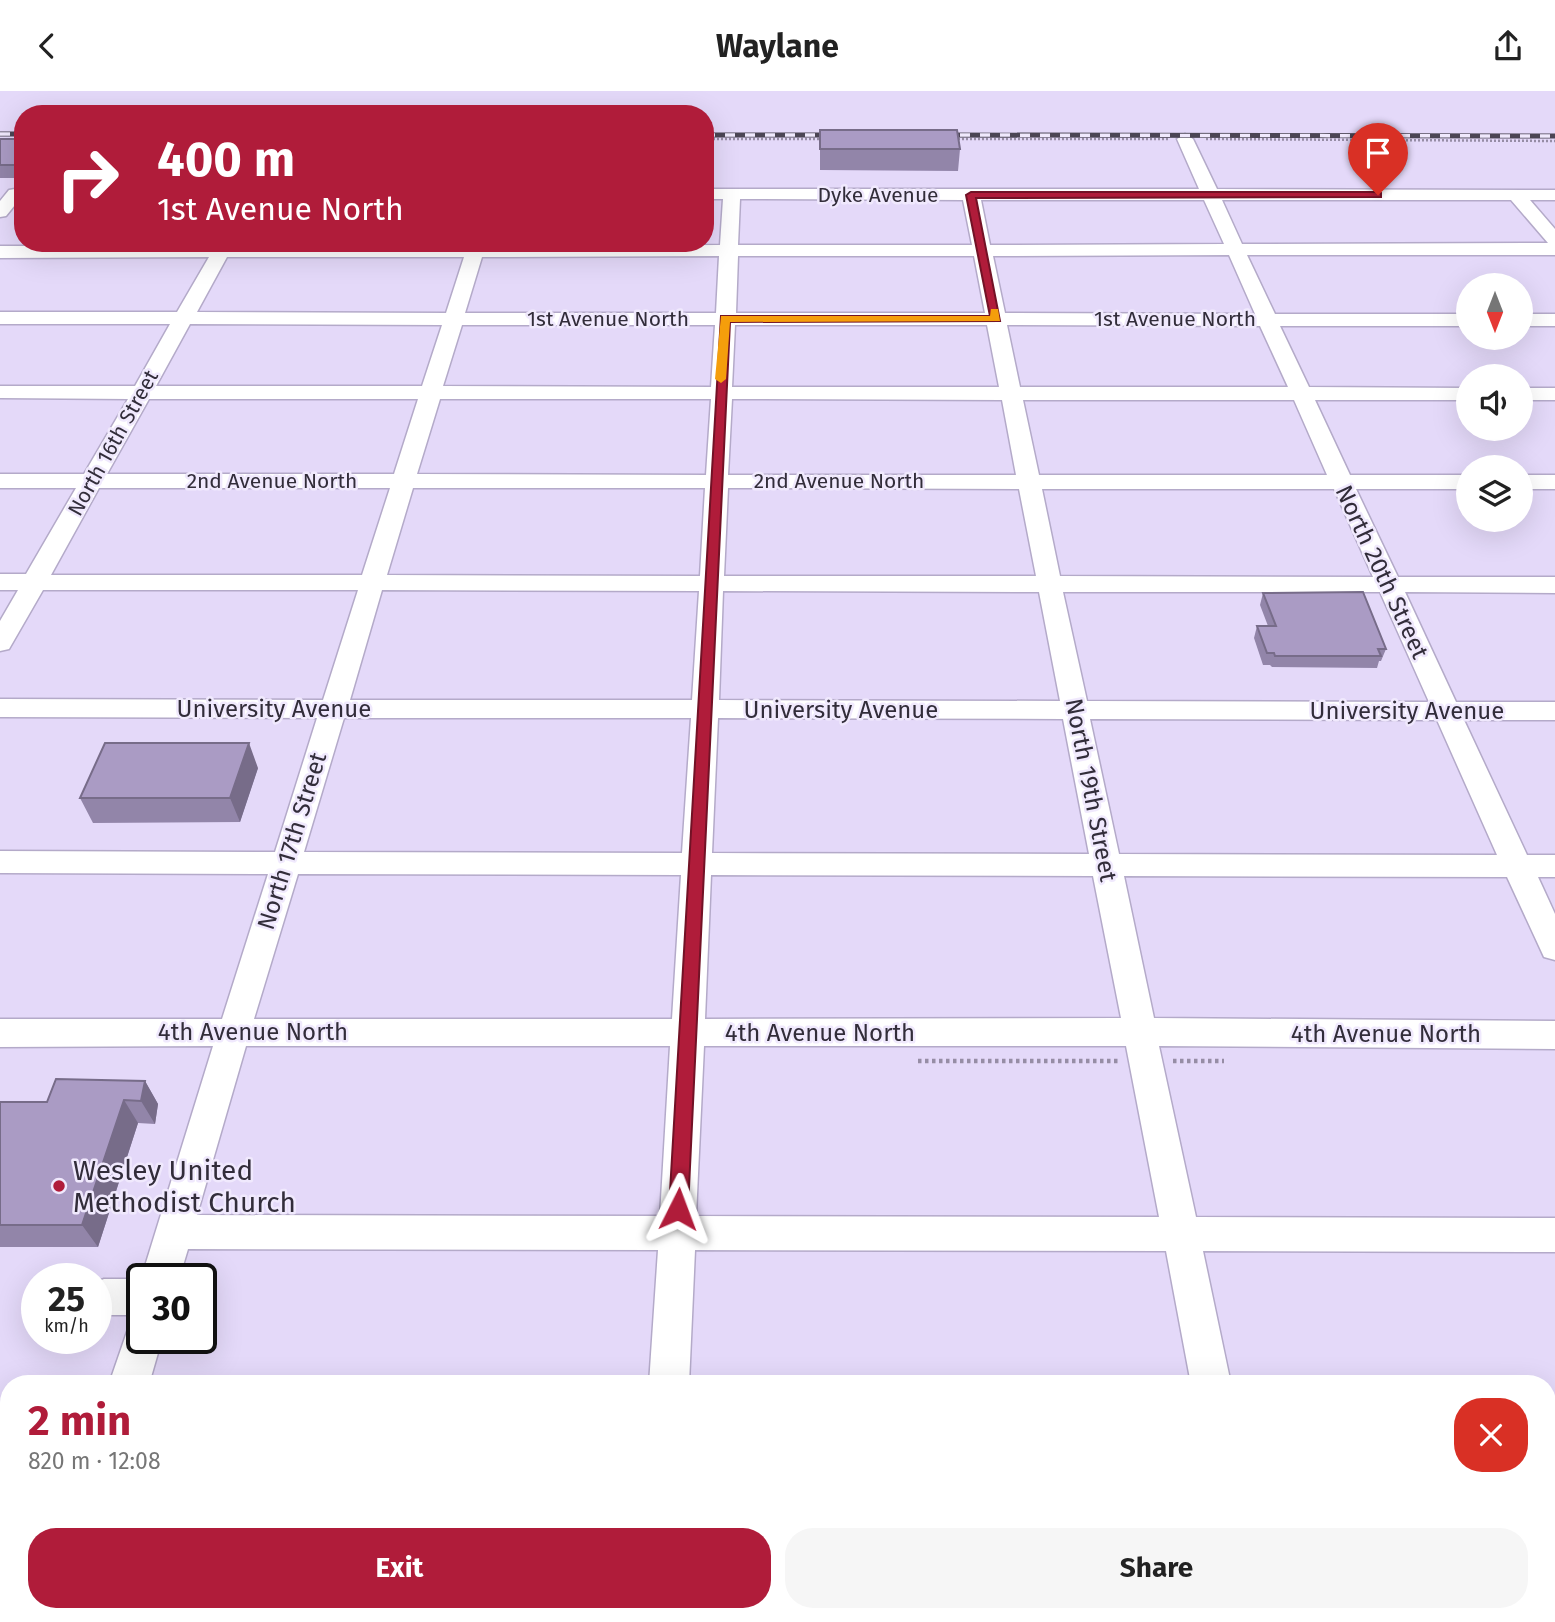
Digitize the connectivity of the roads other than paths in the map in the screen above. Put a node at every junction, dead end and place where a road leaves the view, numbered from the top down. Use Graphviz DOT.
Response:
graph roads {
  1 [pos="1185,139"];
  2 [pos="13,194"];
  3 [pos="719,194"];
  4 [pos="971,195"];
  5 [pos="1212,195"];
  6 [pos="1517,195"];
  7 [pos="1555,195"];
  8 [pos="0,212"];
  9 [pos="1555,240"];
  10 [pos="1555,249"];
  11 [pos="982,250"];
  12 [pos="1236,250"];
  13 [pos="714,251"];
  14 [pos="729,251"];
  15 [pos="221,252"];
  16 [pos="474,252"];
  17 [pos="0,319"];
  18 [pos="184,319"];
  19 [pos="454,319"];
  20 [pos="725,319"];
  21 [pos="996,319"];
  22 [pos="1268,320"];
  23 [pos="1456,320"];
  24 [pos="1533,320"];
  25 [pos="1555,320"];
  26 [pos="0,392"];
  27 [pos="142,393"];
  28 [pos="431,393"];
  29 [pos="720,394"];
  30 [pos="1301,394"];
  31 [pos="1456,394"];
  32 [pos="1533,394"];
  33 [pos="1555,394"];
  34 [pos="1010,395"];
  35 [pos="0,481"];
  36 [pos="92,481"];
  37 [pos="404,481"];
  38 [pos="716,481"];
  39 [pos="1029,482"];
  40 [pos="1341,482"];
  41 [pos="1456,482"];
  42 [pos="1533,482"];
  43 [pos="1555,482"];
  44 [pos="0,582"];
  45 [pos="34,582"];
  46 [pos="372,583"];
  47 [pos="710,583"];
  48 [pos="1051,585"];
  49 [pos="1388,585"];
  50 [pos="1555,585"];
  51 [pos="0,643"];
  52 [pos="0,708"];
  53 [pos="333,709"];
  54 [pos="704,710"];
  55 [pos="1074,710"];
  56 [pos="1555,711"];
  57 [pos="1446,712"];
  58 [pos="0,862"];
  59 [pos="286,862"];
  60 [pos="696,864"];
  61 [pos="1106,865"];
  62 [pos="1517,865"];
  63 [pos="1555,866"];
  64 [pos="1555,948"];
  65 [pos="234,1032"];
  66 [pos="1140,1032"];
  67 [pos="0,1033"];
  68 [pos="688,1033"];
  69 [pos="1555,1035"];
  70 [pos="174,1232"];
  71 [pos="677,1233"];
  72 [pos="1181,1234"];
  73 [pos="1555,1235"];
  74 [pos="165,1263"];
  75 [pos="138,1354"];
  76 [pos="132,1375"];
  77 [pos="669,1375"];
  78 [pos="1209,1375"];
  1 -- 5 [label="street, North 20th Street"];
  2 -- 8 [label="street"];
  3 -- 4 [label="street, Dyke Avenue"];
  3 -- 14 [label="street"];
  4 -- 5 [label="street, Dyke Avenue"];
  4 -- 11 [label="street, North 19th Street"];
  5 -- 6 [label="street, Dyke Avenue"];
  5 -- 12 [label="street, North 20th Street"];
  6 -- 7 [label="street, Dyke Avenue"];
  6 -- 9 [label="street"];
  10 -- 12 [label="street"];
  11 -- 12 [label="street"];
  11 -- 14 [label="street"];
  11 -- 21 [label="street, North 19th Street"];
  12 -- 22 [label="street, North 20th Street"];
  13 -- 14 [label="street"];
  14 -- 20 [label="street"];
  15 -- 18 [label="street, North 16th Street"];
  16 -- 19 [label="street, North 17th Street"];
  17 -- 18 [label="street, 1st Avenue North"];
  18 -- 19 [label="street, 1st Avenue North"];
  18 -- 27 [label="street, North 16th Street"];
  19 -- 20 [label="street, 1st Avenue North"];
  19 -- 28 [label="street, North 17th Street"];
  20 -- 21 [label="street, 1st Avenue North"];
  20 -- 29 [label="street"];
  21 -- 22 [label="street, 1st Avenue North"];
  21 -- 34 [label="street, North 19th Street"];
  22 -- 23 [label="street, 1st Avenue North"];
  22 -- 30 [label="street, North 20th Street"];
  24 -- 25 [label="street"];
  26 -- 27 [label="street"];
  27 -- 28 [label="street"];
  27 -- 36 [label="street, North 16th Street"];
  28 -- 29 [label="street"];
  28 -- 37 [label="street, North 17th Street"];
  29 -- 34 [label="street"];
  29 -- 38 [label="street"];
  30 -- 31 [label="street"];
  30 -- 34 [label="street"];
  30 -- 40 [label="street, North 20th Street"];
  32 -- 33 [label="street"];
  34 -- 39 [label="street, North 19th Street"];
  35 -- 36 [label="street, 2nd Avenue North"];
  36 -- 37 [label="street, 2nd Avenue North"];
  36 -- 45 [label="street, North 16th Street"];
  37 -- 38 [label="street, 2nd Avenue North"];
  37 -- 46 [label="street, North 17th Street"];
  38 -- 39 [label="street, 2nd Avenue North"];
  38 -- 47 [label="street"];
  39 -- 40 [label="street, 2nd Avenue North"];
  39 -- 48 [label="street, North 19th Street"];
  40 -- 41 [label="street, 2nd Avenue North"];
  40 -- 49 [label="street, North 20th Street"];
  42 -- 43 [label="street"];
  44 -- 45 [label="street"];
  45 -- 46 [label="street"];
  45 -- 51 [label="street, North 16th Street"];
  46 -- 47 [label="street"];
  46 -- 53 [label="street, North 17th Street"];
  47 -- 48 [label="street"];
  47 -- 54 [label="street"];
  48 -- 49 [label="street"];
  48 -- 55 [label="street, North 19th Street"];
  49 -- 50 [label="street"];
  49 -- 57 [label="street, North 20th Street"];
  52 -- 53 [label="street, University Avenue"];
  53 -- 54 [label="street, University Avenue"];
  53 -- 59 [label="street, North 17th Street"];
  54 -- 55 [label="street, University Avenue"];
  54 -- 60 [label="street"];
  55 -- 57 [label="street, University Avenue"];
  55 -- 61 [label="street, North 19th Street"];
  56 -- 57 [label="street, University Avenue"];
  57 -- 62 [label="street, North 20th Street"];
  58 -- 59 [label="street"];
  59 -- 60 [label="street"];
  59 -- 65 [label="street, North 17th Street"];
  60 -- 61 [label="street"];
  60 -- 68 [label="street"];
  61 -- 62 [label="street"];
  61 -- 66 [label="street, North 19th Street"];
  62 -- 63 [label="street"];
  62 -- 64 [label="street, North 20th Street"];
  65 -- 67 [label="street, 4th Avenue North"];
  65 -- 68 [label="street, 4th Avenue North"];
  65 -- 70 [label="street, North 17th Street"];
  66 -- 68 [label="street, 4th Avenue North"];
  66 -- 69 [label="street, 4th Avenue North"];
  66 -- 72 [label="street, North 19th Street"];
  68 -- 71 [label="street"];
  70 -- 71 [label="street"];
  70 -- 74 [label="street, North 17th Street"];
  71 -- 72 [label="street"];
  71 -- 77 [label="street"];
  72 -- 73 [label="street"];
  72 -- 78 [label="street, North 19th Street"];
  75 -- 76 [label="street"];
}
